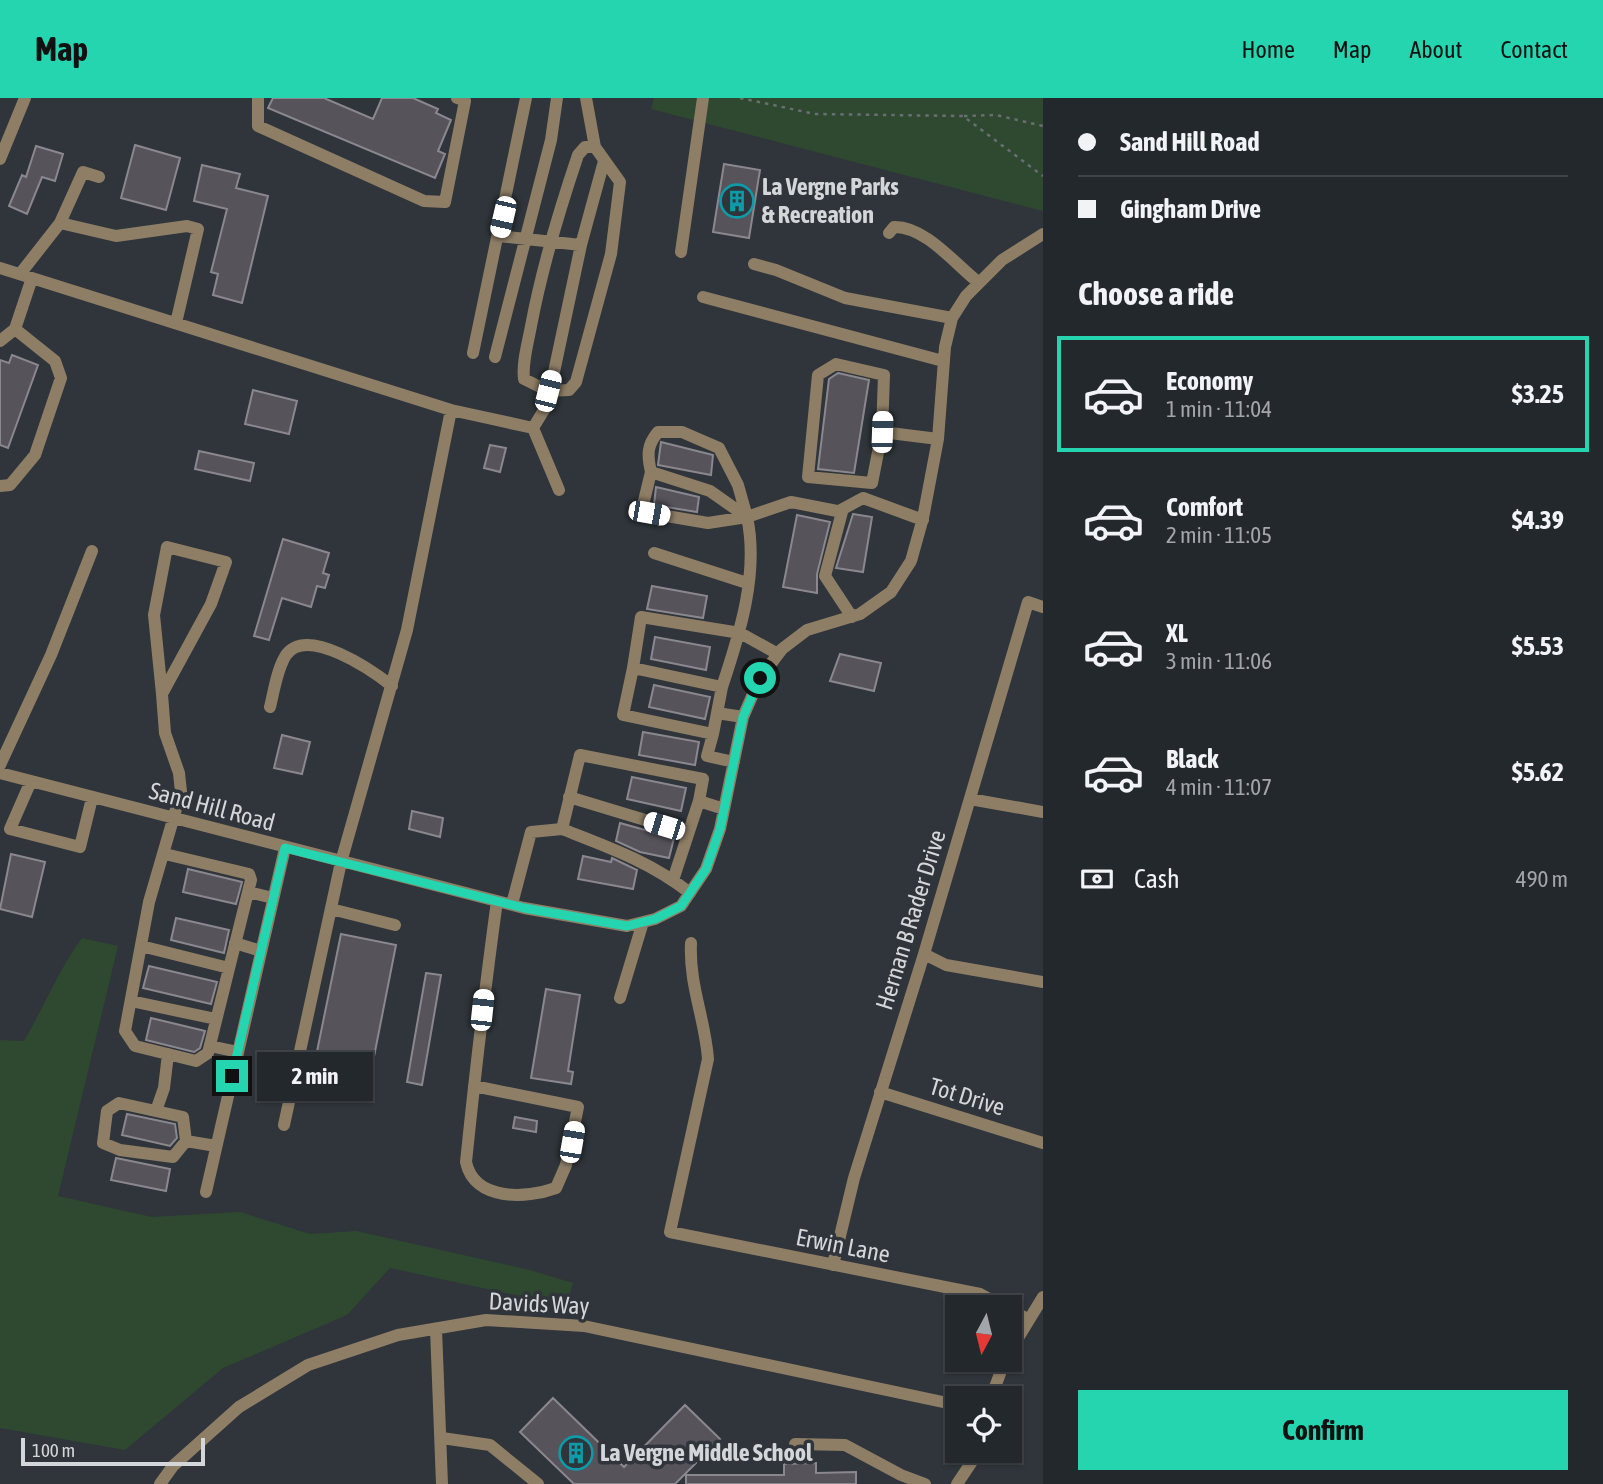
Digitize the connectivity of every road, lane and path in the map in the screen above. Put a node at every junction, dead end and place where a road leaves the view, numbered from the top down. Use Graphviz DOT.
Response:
graph roads {
  1 [pos="25,98"];
  2 [pos="258,98"];
  3 [pos="457,98"];
  4 [pos="526,98"];
  5 [pos="557,98"];
  6 [pos="586,98"];
  7 [pos="703,98"];
  8 [pos="740,98"];
  9 [pos="964,116"];
  10 [pos="1043,126"];
  11 [pos="595,147"];
  12 [pos="0,159"];
  13 [pos="604,161"];
  14 [pos="1043,176"];
  15 [pos="99,177"];
  16 [pos="60,223"];
  17 [pos="889,233"];
  18 [pos="1043,234"];
  19 [pos="499,236"];
  20 [pos="525,238"];
  21 [pos="552,240"];
  22 [pos="581,245"];
  23 [pos="681,252"];
  24 [pos="754,264"];
  25 [pos="0,268"];
  26 [pos="26,276"];
  27 [pos="978,282"];
  28 [pos="703,297"];
  29 [pos="952,318"];
  30 [pos="176,323"];
  31 [pos="15,329"];
  32 [pos="0,341"];
  33 [pos="473,352"];
  34 [pos="495,357"];
  35 [pos="943,361"];
  36 [pos="548,391"];
  37 [pos="451,410"];
  38 [pos="533,428"];
  39 [pos="882,432"];
  40 [pos="938,439"];
  41 [pos="651,471"];
  42 [pos="0,486"];
  43 [pos="559,490"];
  44 [pos="839,511"];
  45 [pos="747,517"];
  46 [pos="923,520"];
  47 [pos="92,551"];
  48 [pos="654,553"];
  49 [pos="747,583"];
  50 [pos="1043,607"];
  51 [pos="852,617"];
  52 [pos="740,633"];
  53 [pos="778,654"];
  54 [pos="633,668"];
  55 [pos="392,686"];
  56 [pos="722,687"];
  57 [pos="162,694"];
  58 [pos="270,707"];
  59 [pos="717,713"];
  60 [pos="743,717"];
  61 [pos="713,734"];
  62 [pos="734,762"];
  63 [pos="0,765"];
  64 [pos="0,773"];
  65 [pos="30,781"];
  66 [pos="569,797"];
  67 [pos="92,798"];
  68 [pos="970,799"];
  69 [pos="699,801"];
  70 [pos="724,809"];
  71 [pos="1043,812"];
  72 [pos="176,820"];
  73 [pos="562,829"];
  74 [pos="688,834"];
  75 [pos="285,848"];
  76 [pos="164,854"];
  77 [pos="341,862"];
  78 [pos="673,880"];
  79 [pos="248,892"];
  80 [pos="690,893"];
  81 [pos="273,898"];
  82 [pos="497,901"];
  83 [pos="512,904"];
  84 [pos="331,909"];
  85 [pos="643,922"];
  86 [pos="395,925"];
  87 [pos="235,943"];
  88 [pos="691,943"];
  89 [pos="141,946"];
  90 [pos="261,951"];
  91 [pos="924,954"];
  92 [pos="229,968"];
  93 [pos="1043,982"];
  94 [pos="620,998"];
  95 [pos="131,1001"];
  96 [pos="216,1019"];
  97 [pos="210,1046"];
  98 [pos="238,1052"];
  99 [pos="168,1054"];
  100 [pos="474,1086"];
  101 [pos="880,1092"];
  102 [pos="156,1111"];
  103 [pos="284,1125"];
  104 [pos="187,1140"];
  105 [pos="1043,1143"];
  106 [pos="216,1146"];
  107 [pos="205,1192"];
  108 [pos="833,1265"];
  109 [pos="982,1295"];
  110 [pos="1043,1297"];
  111 [pos="1022,1317"];
  112 [pos="1028,1320"];
  113 [pos="436,1329"];
  114 [pos="1022,1330"];
  115 [pos="945,1402"];
  116 [pos="442,1438"];
  117 [pos="794,1444"];
  118 [pos="971,1463"];
  119 [pos="160,1484"];
  120 [pos="442,1484"];
  121 [pos="538,1484"];
  122 [pos="925,1484"];
  123 [pos="957,1484"];
  1 -- 12 [label="street"];
  2 -- 3 [label="street"];
  4 -- 19 [label="street"];
  5 -- 20 [label="street"];
  6 -- 11 [label="street"];
  7 -- 23 [label="street"];
  8 -- 9 [label="path"];
  9 -- 10 [label="path"];
  9 -- 14 [label="path"];
  11 -- 13 [label="street"];
  11 -- 21 [label="street"];
  13 -- 22 [label="street"];
  13 -- 36 [label="street"];
  15 -- 16 [label="street"];
  16 -- 26 [label="street"];
  16 -- 30 [label="street"];
  17 -- 27 [label="street"];
  18 -- 27 [label="street, Sand Hill Road"];
  19 -- 20 [label="street"];
  19 -- 33 [label="street"];
  20 -- 21 [label="street"];
  20 -- 34 [label="street"];
  21 -- 22 [label="street"];
  21 -- 36 [label="street"];
  22 -- 36 [label="street"];
  24 -- 29 [label="street"];
  25 -- 26 [label="street"];
  26 -- 30 [label="street"];
  26 -- 31 [label="street"];
  27 -- 29 [label="street, Sand Hill Road"];
  28 -- 35 [label="street"];
  29 -- 35 [label="street, Sand Hill Road"];
  30 -- 37 [label="street"];
  31 -- 32 [label="street"];
  31 -- 42 [label="street"];
  35 -- 40 [label="street, Sand Hill Road"];
  36 -- 38 [label="street"];
  37 -- 38 [label="street"];
  37 -- 55 [label="street"];
  38 -- 43 [label="street"];
  39 -- 39 [label="street"];
  39 -- 40 [label="street"];
  40 -- 46 [label="street, Sand Hill Road"];
  41 -- 45 [label="street"];
  41 -- 45 [label="street"];
  41 -- 45 [label="street"];
  44 -- 45 [label="street"];
  44 -- 46 [label="street"];
  44 -- 51 [label="street"];
  45 -- 49 [label="street"];
  46 -- 51 [label="street, Sand Hill Road"];
  47 -- 63 [label="street"];
  48 -- 49 [label="street"];
  49 -- 52 [label="street"];
  50 -- 68 [label="street, Hernan B Rader Drive"];
  51 -- 53 [label="street, Sand Hill Road"];
  52 -- 53 [label="street"];
  52 -- 54 [label="street"];
  52 -- 56 [label="street"];
  53 -- 60 [label="street, Sand Hill Road"];
  54 -- 56 [label="street"];
  54 -- 61 [label="street"];
  55 -- 58 [label="street"];
  55 -- 77 [label="street"];
  56 -- 59 [label="street"];
  57 -- 57 [label="street"];
  57 -- 72 [label="street"];
  59 -- 60 [label="street"];
  59 -- 61 [label="street"];
  60 -- 62 [label="street, Sand Hill Road"];
  61 -- 62 [label="street"];
  62 -- 70 [label="street, Sand Hill Road"];
  64 -- 65 [label="street, Sand Hill Road"];
  65 -- 67 [label="street, Sand Hill Road"];
  65 -- 67 [label="street"];
  66 -- 69 [label="street"];
  66 -- 73 [label="street"];
  66 -- 74 [label="street"];
  67 -- 72 [label="street, Sand Hill Road"];
  68 -- 71 [label="street"];
  68 -- 91 [label="street, Hernan B Rader Drive"];
  69 -- 70 [label="street"];
  69 -- 74 [label="street"];
  70 -- 80 [label="street, Sand Hill Road"];
  72 -- 75 [label="street, Sand Hill Road"];
  72 -- 76 [label="street"];
  73 -- 78 [label="street"];
  73 -- 83 [label="street"];
  74 -- 78 [label="street"];
  75 -- 77 [label="street, Sand Hill Road"];
  75 -- 81 [label="street"];
  76 -- 79 [label="street"];
  76 -- 89 [label="street"];
  77 -- 82 [label="street, Sand Hill Road"];
  77 -- 84 [label="street"];
  78 -- 80 [label="street"];
  79 -- 81 [label="street"];
  79 -- 87 [label="street"];
  80 -- 85 [label="street, Sand Hill Road"];
  81 -- 90 [label="street"];
  82 -- 83 [label="street, Sand Hill Road"];
  82 -- 100 [label="street"];
  83 -- 85 [label="street, Sand Hill Road"];
  84 -- 86 [label="street"];
  84 -- 103 [label="street"];
  85 -- 94 [label="street"];
  87 -- 90 [label="street"];
  87 -- 92 [label="street"];
  88 -- 108 [label="street, Erwin Lane"];
  89 -- 92 [label="street"];
  89 -- 95 [label="street"];
  90 -- 98 [label="street"];
  91 -- 93 [label="street"];
  91 -- 101 [label="street, Hernan B Rader Drive"];
  92 -- 96 [label="street"];
  95 -- 96 [label="street"];
  95 -- 99 [label="street"];
  96 -- 97 [label="street"];
  97 -- 98 [label="street"];
  97 -- 99 [label="street"];
  98 -- 106 [label="street"];
  99 -- 102 [label="street"];
  100 -- 100 [label="street"];
  101 -- 105 [label="street, Tot Drive"];
  101 -- 108 [label="street, Hernan B Rader Drive"];
  102 -- 104 [label="street"];
  102 -- 104 [label="street"];
  104 -- 106 [label="street"];
  106 -- 107 [label="street"];
  108 -- 109 [label="street, Erwin Lane"];
  110 -- 112 [label="street"];
  111 -- 112 [label="street"];
  112 -- 114 [label="street"];
  113 -- 115 [label="street, Davids Way"];
  113 -- 116 [label="street"];
  113 -- 119 [label="street, Davids Way"];
  116 -- 120 [label="street"];
  116 -- 121 [label="street"];
  117 -- 122 [label="street"];
  118 -- 123 [label="street"];
}
